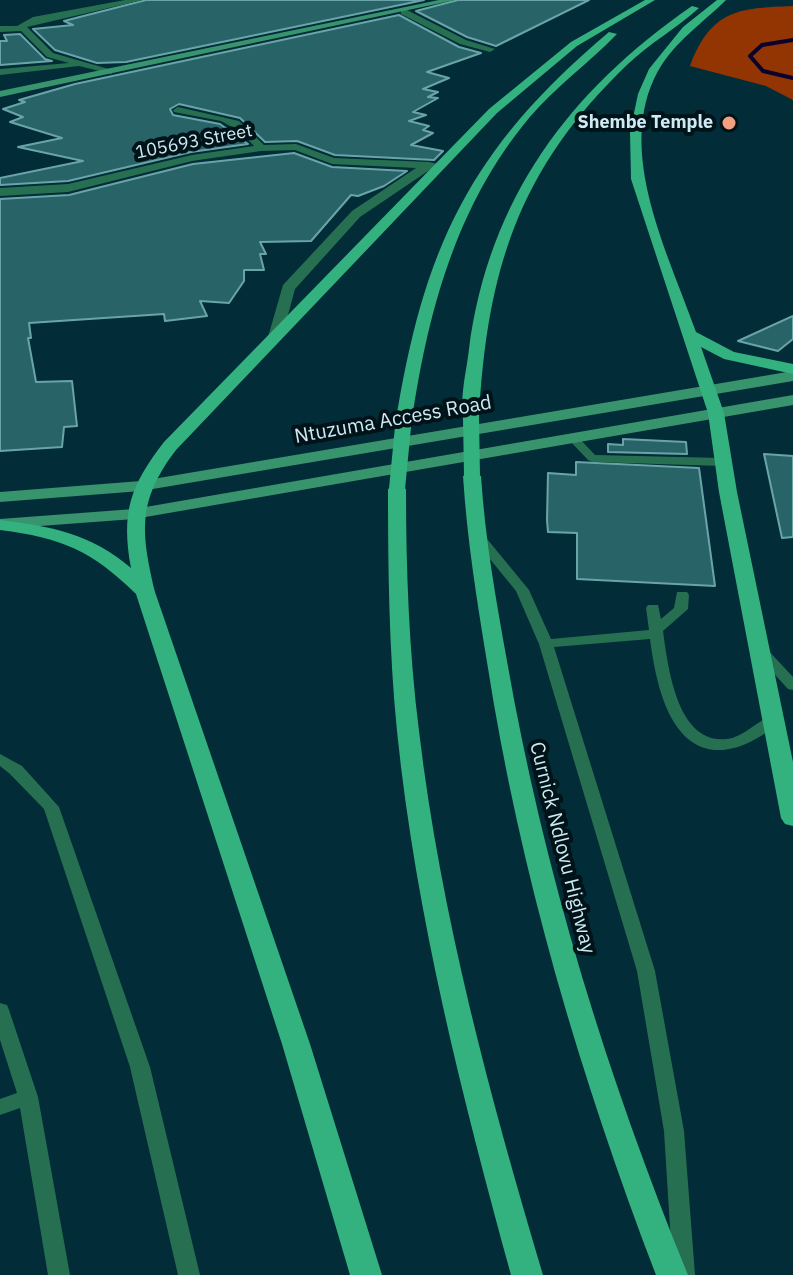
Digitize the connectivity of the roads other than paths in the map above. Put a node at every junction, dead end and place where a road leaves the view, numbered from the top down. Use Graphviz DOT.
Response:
graph roads {
  1 [pos="139,0"];
  2 [pos="451,0"];
  3 [pos="651,0"];
  4 [pos="664,0"];
  5 [pos="708,0"];
  6 [pos="722,0"];
  7 [pos="404,12"];
  8 [pos="22,28"];
  9 [pos="0,29"];
  10 [pos="490,49"];
  11 [pos="82,65"];
  12 [pos="0,72"];
  13 [pos="109,72"];
  14 [pos="0,94"];
  15 [pos="178,110"];
  16 [pos="261,148"];
  17 [pos="435,166"];
  18 [pos="0,192"];
  19 [pos="689,334"];
  20 [pos="275,337"];
  21 [pos="793,369"];
  22 [pos="793,376"];
  23 [pos="706,388"];
  24 [pos="793,400"];
  25 [pos="716,413"];
  26 [pos="573,438"];
  27 [pos="722,462"];
  28 [pos="141,486"];
  29 [pos="0,497"];
  30 [pos="134,514"];
  31 [pos="0,525"];
  32 [pos="475,534"];
  33 [pos="145,592"];
  34 [pos="682,595"];
  35 [pos="653,608"];
  36 [pos="656,632"];
  37 [pos="546,644"];
  38 [pos="760,650"];
  39 [pos="793,686"];
  40 [pos="772,721"];
  41 [pos="0,759"];
  42 [pos="793,818"];
  43 [pos="0,1010"];
  44 [pos="28,1097"];
  45 [pos="0,1107"];
  46 [pos="59,1275"];
  47 [pos="189,1275"];
  48 [pos="366,1275"];
  49 [pos="527,1275"];
  50 [pos="672,1275"];
  51 [pos="684,1275"];
  1 -- 8 [label="street"];
  2 -- 7 [label="street"];
  3 -- 17 [label="main road"];
  4 -- 49 [label="main road, bridge"];
  5 -- 32 [label="main road, Curnick Ndlovu Highway, bridge"];
  6 -- 19 [label="main road"];
  7 -- 10 [label="street"];
  7 -- 13 [label="street"];
  8 -- 9 [label="street"];
  8 -- 11 [label="street"];
  11 -- 12 [label="street"];
  11 -- 13 [label="street"];
  13 -- 14 [label="street"];
  15 -- 16 [label="street"];
  16 -- 17 [label="street, 105693 Street"];
  16 -- 18 [label="street, 105693 Street"];
  17 -- 20 [label="main road"];
  17 -- 20 [label="street"];
  19 -- 21 [label="main road"];
  19 -- 23 [label="main road"];
  20 -- 28 [label="main road"];
  22 -- 23 [label="street, Ntuzuma Access Road"];
  23 -- 25 [label="main road"];
  23 -- 28 [label="street, Ntuzuma Access Road"];
  24 -- 25 [label="street"];
  25 -- 26 [label="street"];
  25 -- 27 [label="main road"];
  26 -- 27 [label="lane"];
  26 -- 30 [label="street"];
  27 -- 38 [label="main road"];
  28 -- 29 [label="street, Ntuzuma Access Road"];
  28 -- 30 [label="main road"];
  30 -- 31 [label="street"];
  30 -- 33 [label="main road"];
  31 -- 33 [label="main road"];
  32 -- 37 [label="lane"];
  32 -- 50 [label="main road, Curnick Ndlovu Highway"];
  33 -- 48 [label="main road"];
  34 -- 36 [label="lane"];
  35 -- 36 [label="lane"];
  36 -- 37 [label="lane"];
  36 -- 40 [label="lane"];
  37 -- 51 [label="lane"];
  38 -- 39 [label="lane"];
  38 -- 40 [label="main road"];
  40 -- 42 [label="main road"];
  41 -- 47 [label="lane"];
  43 -- 44 [label="lane"];
  44 -- 45 [label="lane"];
  44 -- 46 [label="lane"];
}
